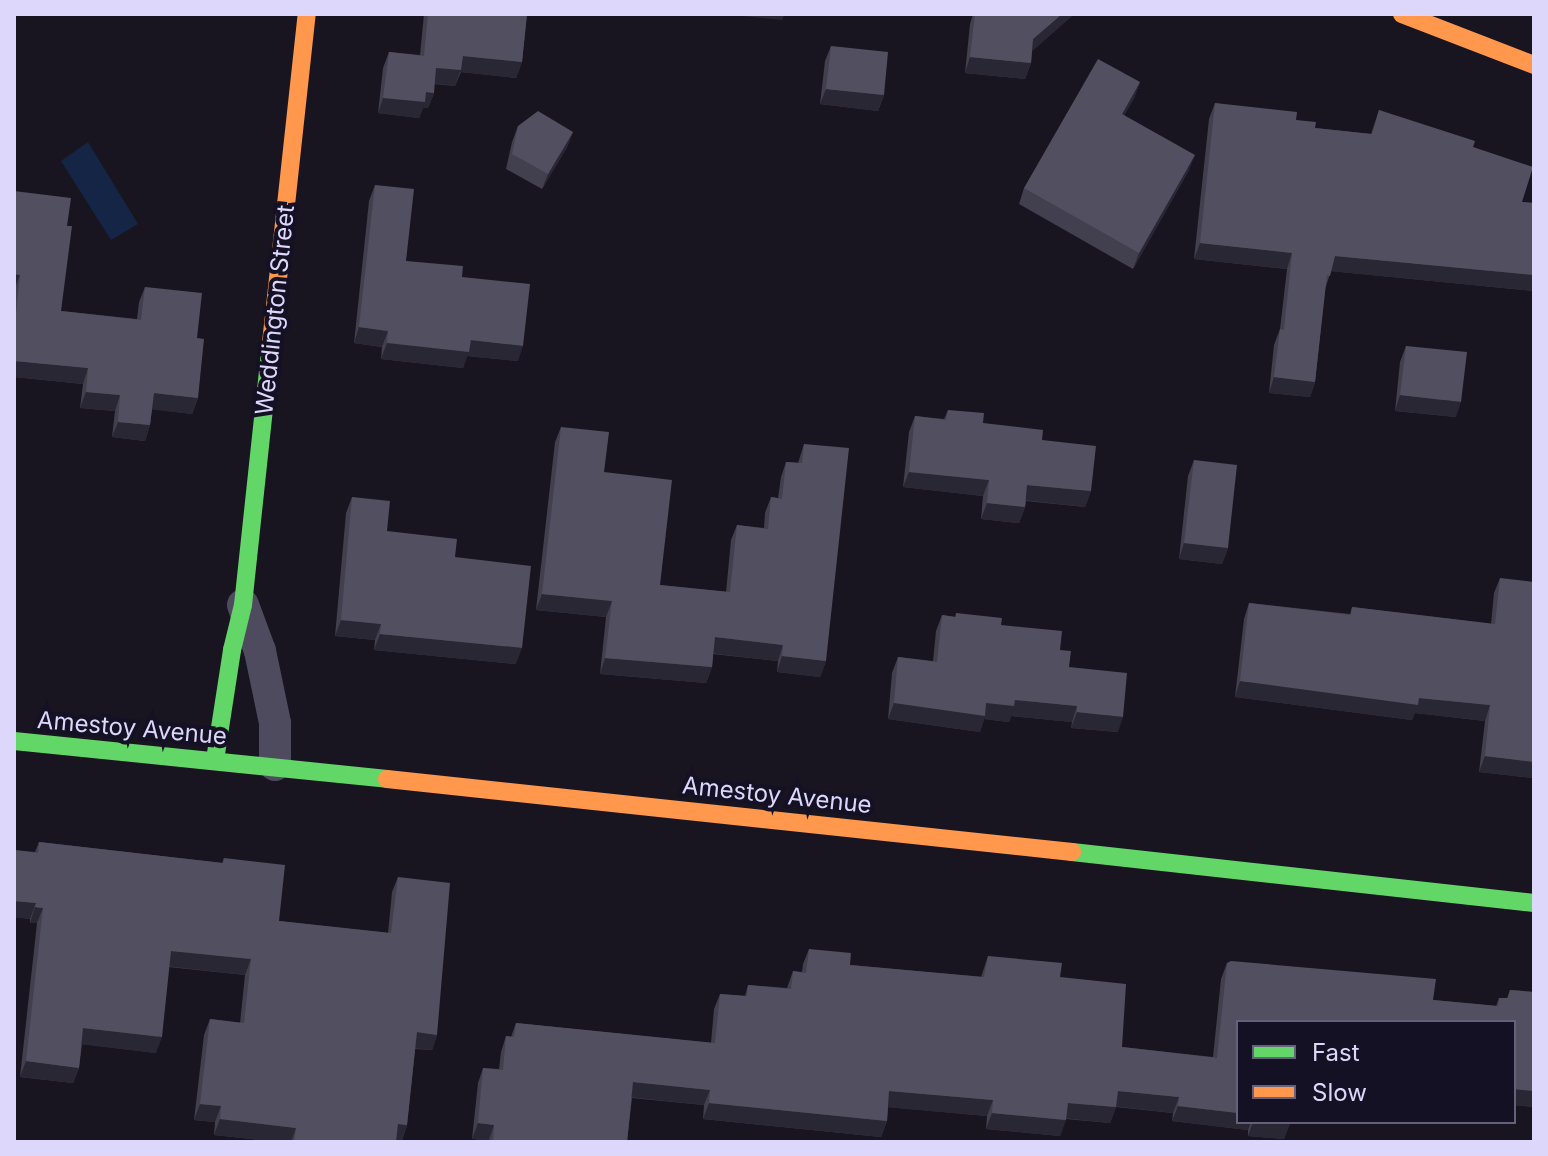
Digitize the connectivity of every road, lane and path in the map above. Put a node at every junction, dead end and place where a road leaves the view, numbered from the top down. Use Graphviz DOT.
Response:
graph roads {
  1 [pos="307,14"];
  2 [pos="1402,14"];
  3 [pos="1534,65"];
  4 [pos="243,605"];
  5 [pos="14,741"];
  6 [pos="215,760"];
  7 [pos="275,765"];
  8 [pos="1534,903"];
  1 -- 4 [label="street, Weddington Street"];
  2 -- 3 [label="street"];
  4 -- 6 [label="street, Weddington Street"];
  4 -- 7 [label="street, Weddington Street"];
  5 -- 6 [label="street, Amestoy Avenue"];
  6 -- 7 [label="street, Amestoy Avenue"];
  7 -- 8 [label="street, Amestoy Avenue"];
}
